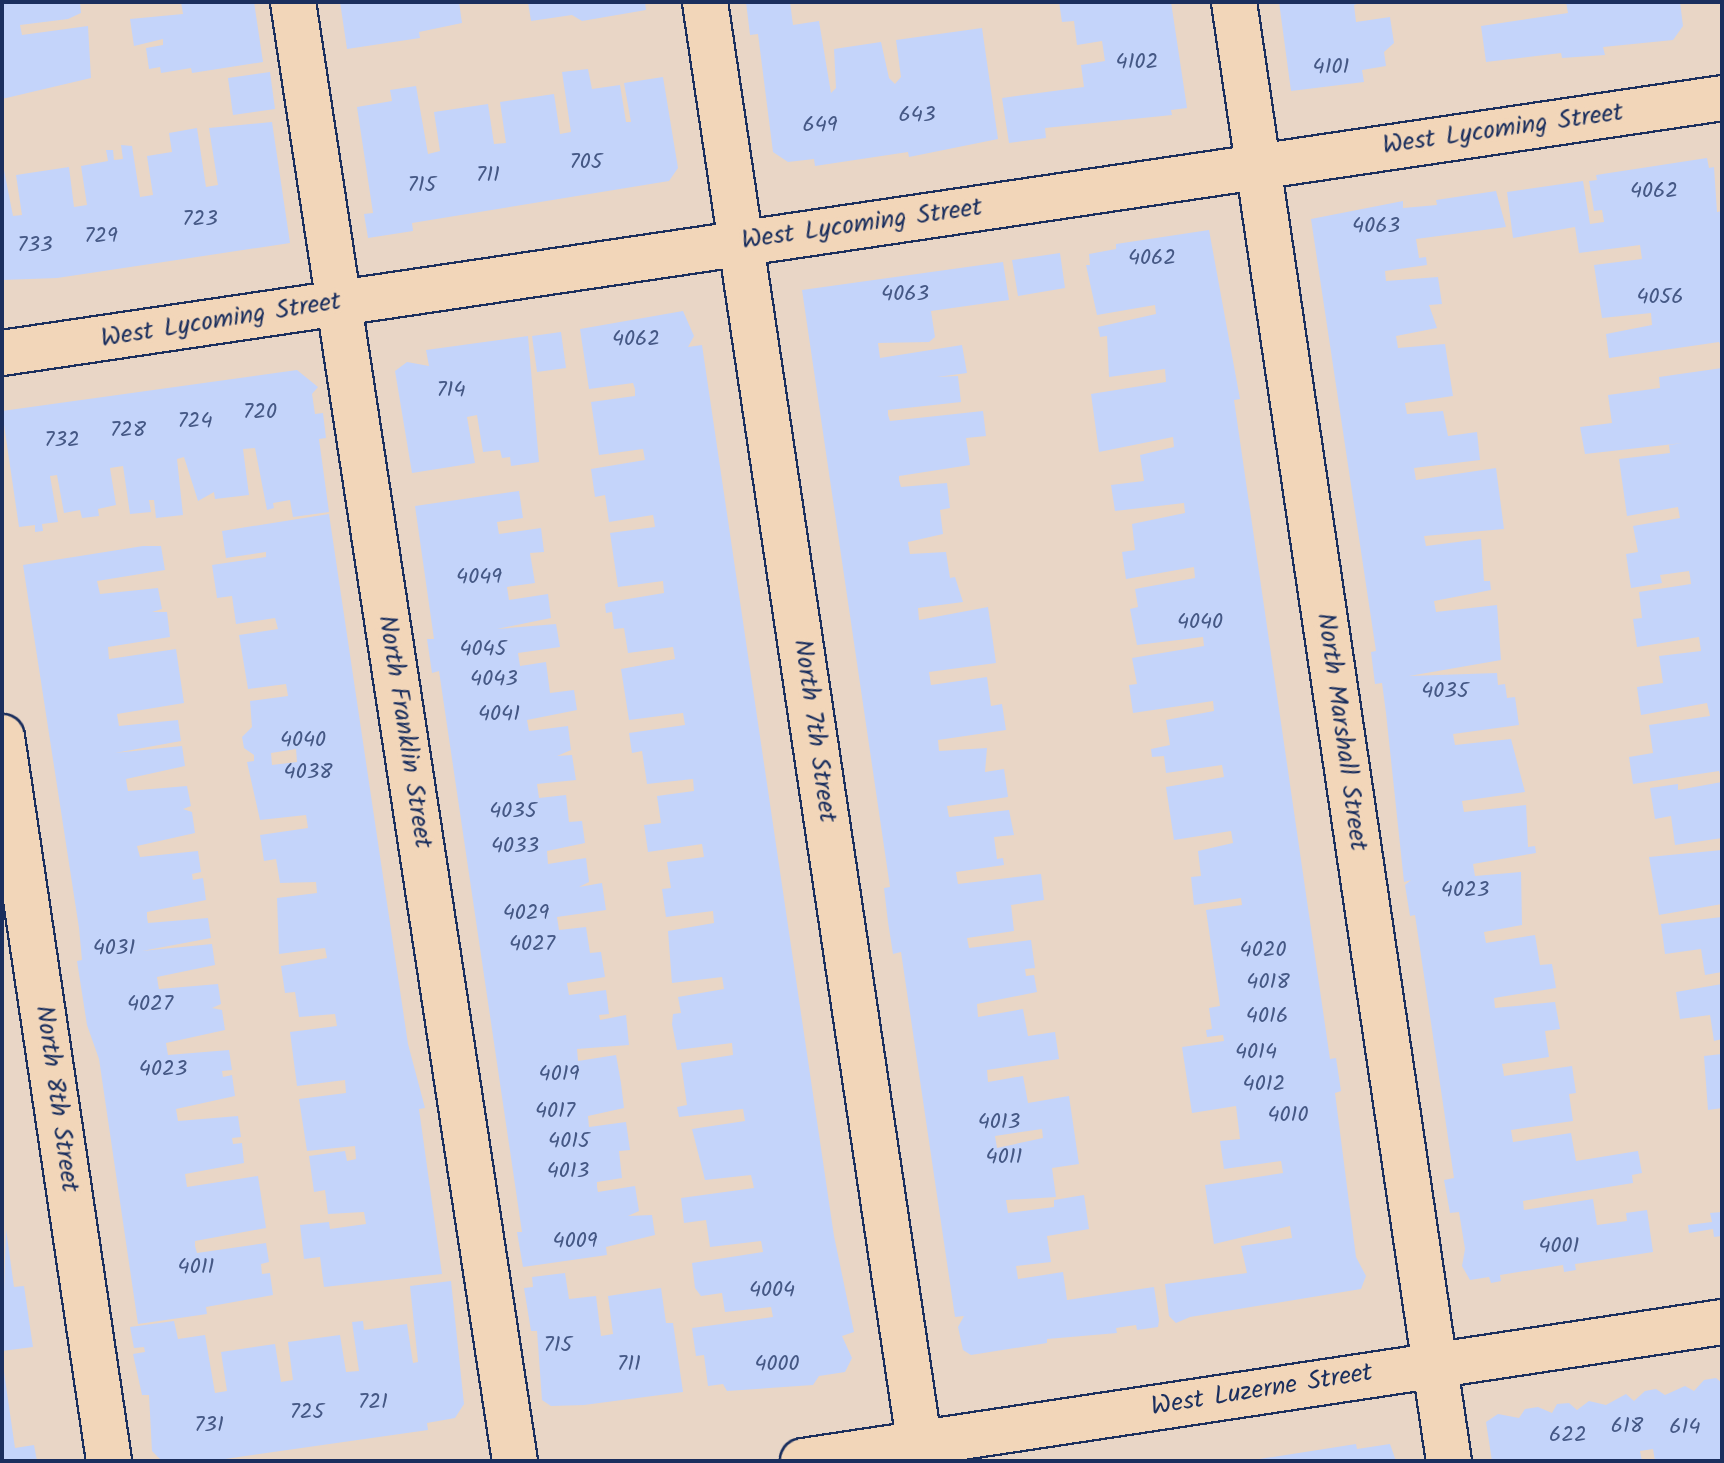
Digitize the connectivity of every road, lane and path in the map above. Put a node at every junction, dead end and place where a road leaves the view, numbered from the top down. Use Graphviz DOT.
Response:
graph roads {
  1 [pos="293,2"];
  2 [pos="705,2"];
  3 [pos="1234,2"];
  4 [pos="1722,98"];
  5 [pos="1257,167"];
  6 [pos="741,243"];
  7 [pos="338,303"];
  8 [pos="2,353"];
  9 [pos="2,737"];
  10 [pos="1722,1322"];
  11 [pos="1435,1365"];
  12 [pos="921,1452"];
  13 [pos="109,1461"];
  14 [pos="515,1461"];
  15 [pos="803,1461"];
  16 [pos="1449,1461"];
  1 -- 7 [label="street, North Franklin Street"];
  2 -- 6 [label="street, North 7th Street"];
  3 -- 5 [label="street, North Marshall Street"];
  4 -- 5 [label="street, West Lycoming Street"];
  5 -- 6 [label="street, West Lycoming Street"];
  5 -- 11 [label="street, North Marshall Street"];
  6 -- 7 [label="street, West Lycoming Street"];
  6 -- 12 [label="street, North 7th Street"];
  7 -- 8 [label="street, West Lycoming Street"];
  7 -- 14 [label="street, North Franklin Street"];
  9 -- 13 [label="street, North 8th Street"];
  10 -- 11 [label="street, West Luzerne Street"];
  11 -- 12 [label="street, West Luzerne Street"];
  11 -- 16 [label="street, North Marshall Street"];
  12 -- 15 [label="street, West Luzerne Street"];
}
